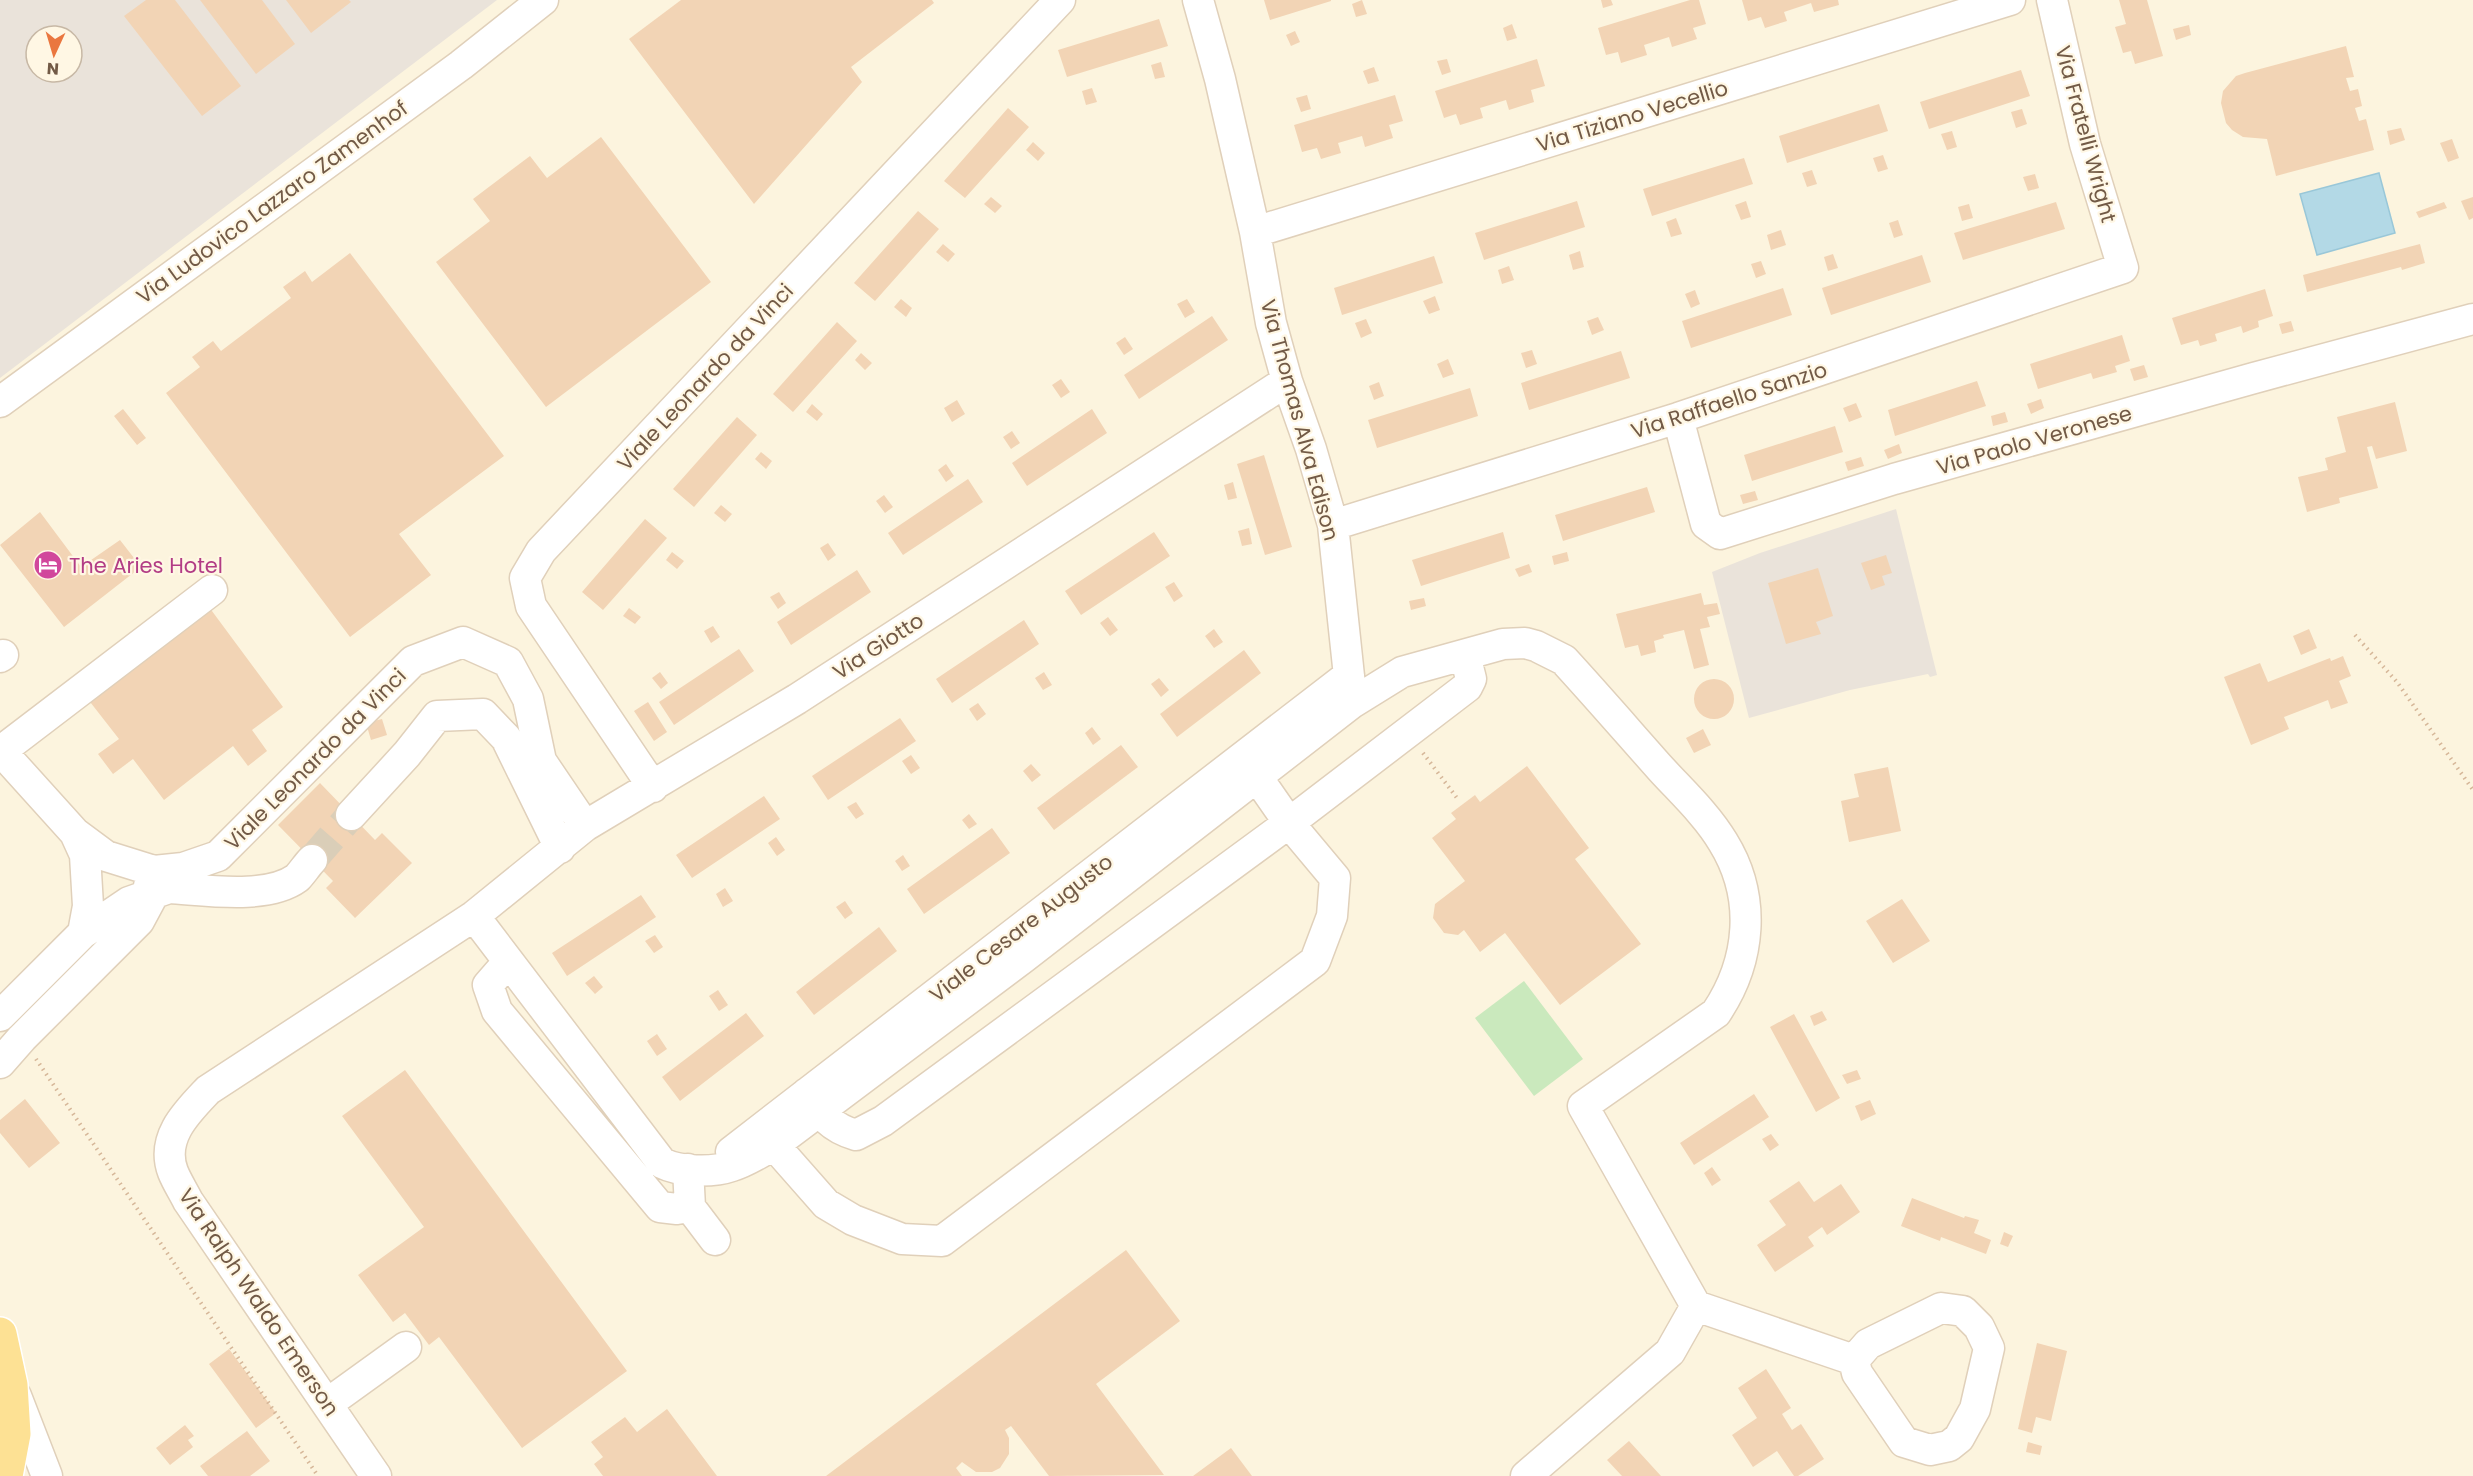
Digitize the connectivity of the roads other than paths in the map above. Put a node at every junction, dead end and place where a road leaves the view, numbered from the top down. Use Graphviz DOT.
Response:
graph roads {
  1 [pos="543,0"];
  2 [pos="1060,0"];
  3 [pos="1198,0"];
  4 [pos="2010,0"];
  5 [pos="2052,0"];
  6 [pos="1255,232"];
  7 [pos="2123,268"];
  8 [pos="2473,320"];
  9 [pos="1287,381"];
  10 [pos="0,402"];
  11 [pos="1678,418"];
  12 [pos="1333,525"];
  13 [pos="212,590"];
  14 [pos="1465,655"];
  15 [pos="1350,689"];
  16 [pos="0,751"];
  17 [pos="1257,777"];
  18 [pos="653,787"];
  19 [pos="351,815"];
  20 [pos="1289,822"];
  21 [pos="585,826"];
  22 [pos="75,833"];
  23 [pos="560,848"];
  24 [pos="218,856"];
  25 [pos="312,860"];
  26 [pos="132,865"];
  27 [pos="162,890"];
  28 [pos="474,916"];
  29 [pos="83,933"];
  30 [pos="508,962"];
  31 [pos="0,1016"];
  32 [pos="0,1063"];
  33 [pos="813,1103"];
  34 [pos="774,1145"];
  35 [pos="688,1169"];
  36 [pos="690,1207"];
  37 [pos="715,1240"];
  38 [pos="1696,1306"];
  39 [pos="0,1334"];
  40 [pos="406,1347"];
  41 [pos="1854,1359"];
  42 [pos="11,1385"];
  43 [pos="327,1404"];
  44 [pos="0,1445"];
  45 [pos="1529,1475"];
  46 [pos="6,1476"];
  47 [pos="47,1476"];
  48 [pos="376,1476"];
  1 -- 10 [label="street, Via Ludovico Lazzaro Zamenhof"];
  2 -- 18 [label="street, Viale Leonardo da Vinci"];
  3 -- 6 [label="street, Via Thomas Alva Edison"];
  4 -- 6 [label="street, Via Tiziano Vecellio"];
  5 -- 7 [label="street, Via Fratelli Wright"];
  6 -- 9 [label="street, Via Thomas Alva Edison"];
  7 -- 11 [label="street, Via Raffaello Sanzio"];
  8 -- 11 [label="street, Via Paolo Veronese"];
  9 -- 12 [label="street, Via Thomas Alva Edison"];
  9 -- 18 [label="street, Via Giotto"];
  11 -- 12 [label="street, Via Raffaello Sanzio"];
  12 -- 15 [label="street, Via Thomas Alva Edison"];
  13 -- 16 [label="street"];
  14 -- 15 [label="street"];
  14 -- 20 [label="street"];
  14 -- 38 [label="street"];
  15 -- 17 [label="street, Viale Cesare Augusto"];
  15 -- 33 [label="street, Viale Cesare Augusto"];
  16 -- 22 [label="street, Viale Leonardo da Vinci"];
  17 -- 20 [label="street"];
  17 -- 33 [label="street, Viale Cesare Augusto"];
  18 -- 21 [label="street, Via Giotto"];
  19 -- 23 [label="street"];
  20 -- 33 [label="street"];
  20 -- 34 [label="street"];
  21 -- 23 [label="street, Via Giotto"];
  21 -- 24 [label="street, Viale Leonardo da Vinci"];
  22 -- 26 [label="street, Viale Leonardo da Vinci"];
  22 -- 29 [label="street, Viale Leonardo da Vinci"];
  23 -- 28 [label="street, Via Giotto"];
  24 -- 26 [label="street, Viale Leonardo da Vinci"];
  24 -- 27 [label="street, Viale Leonardo da Vinci"];
  25 -- 27 [label="street, Viale Leonardo da Vinci"];
  26 -- 27 [label="street"];
  27 -- 29 [label="street, Viale Leonardo da Vinci"];
  27 -- 32 [label="street"];
  28 -- 30 [label="street, Viale Cesare Augusto"];
  28 -- 43 [label="street, Via Ralph Waldo Emerson"];
  29 -- 31 [label="street, Viale Leonardo da Vinci"];
  30 -- 35 [label="street, Viale Cesare Augusto"];
  30 -- 36 [label="street"];
  33 -- 34 [label="street, Viale Cesare Augusto"];
  33 -- 35 [label="street, Viale Cesare Augusto"];
  34 -- 35 [label="street, Viale Cesare Augusto"];
  35 -- 36 [label="street"];
  36 -- 37 [label="street"];
  38 -- 41 [label="street"];
  38 -- 45 [label="street"];
  39 -- 42 [label="main road"];
  40 -- 43 [label="street"];
  41 -- 41 [label="street"];
  42 -- 44 [label="main road"];
  42 -- 46 [label="main road"];
  42 -- 47 [label="street"];
  43 -- 48 [label="street, Via Ralph Waldo Emerson"];
}
